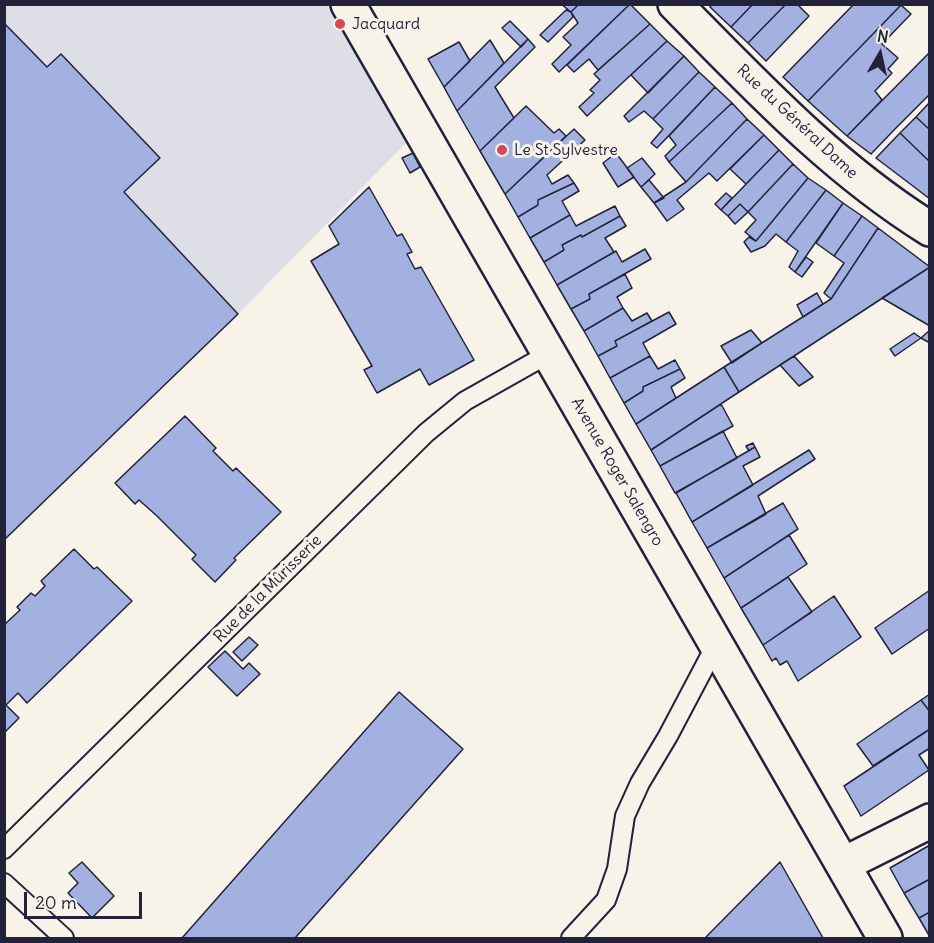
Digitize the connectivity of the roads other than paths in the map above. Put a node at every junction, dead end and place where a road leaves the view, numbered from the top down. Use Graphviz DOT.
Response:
graph roads {
  1 [pos="348,4"];
  2 [pos="675,4"];
  3 [pos="930,229"];
  4 [pos="550,353"];
  5 [pos="716,645"];
  6 [pos="930,821"];
  7 [pos="4,849"];
  8 [pos="844,864"];
  9 [pos="4,883"];
  10 [pos="64,939"];
  11 [pos="571,939"];
  12 [pos="885,939"];
  1 -- 4 [label="street, Avenue Roger Salengro"];
  2 -- 3 [label="street, Rue du Général Dame"];
  4 -- 5 [label="street, Avenue Roger Salengro"];
  4 -- 7 [label="lane, Rue de la Mûrisserie"];
  5 -- 8 [label="street, Avenue Roger Salengro"];
  5 -- 11 [label="lane"];
  6 -- 8 [label="street"];
  8 -- 12 [label="street, Avenue Roger Salengro"];
  9 -- 10 [label="lane"];
}
